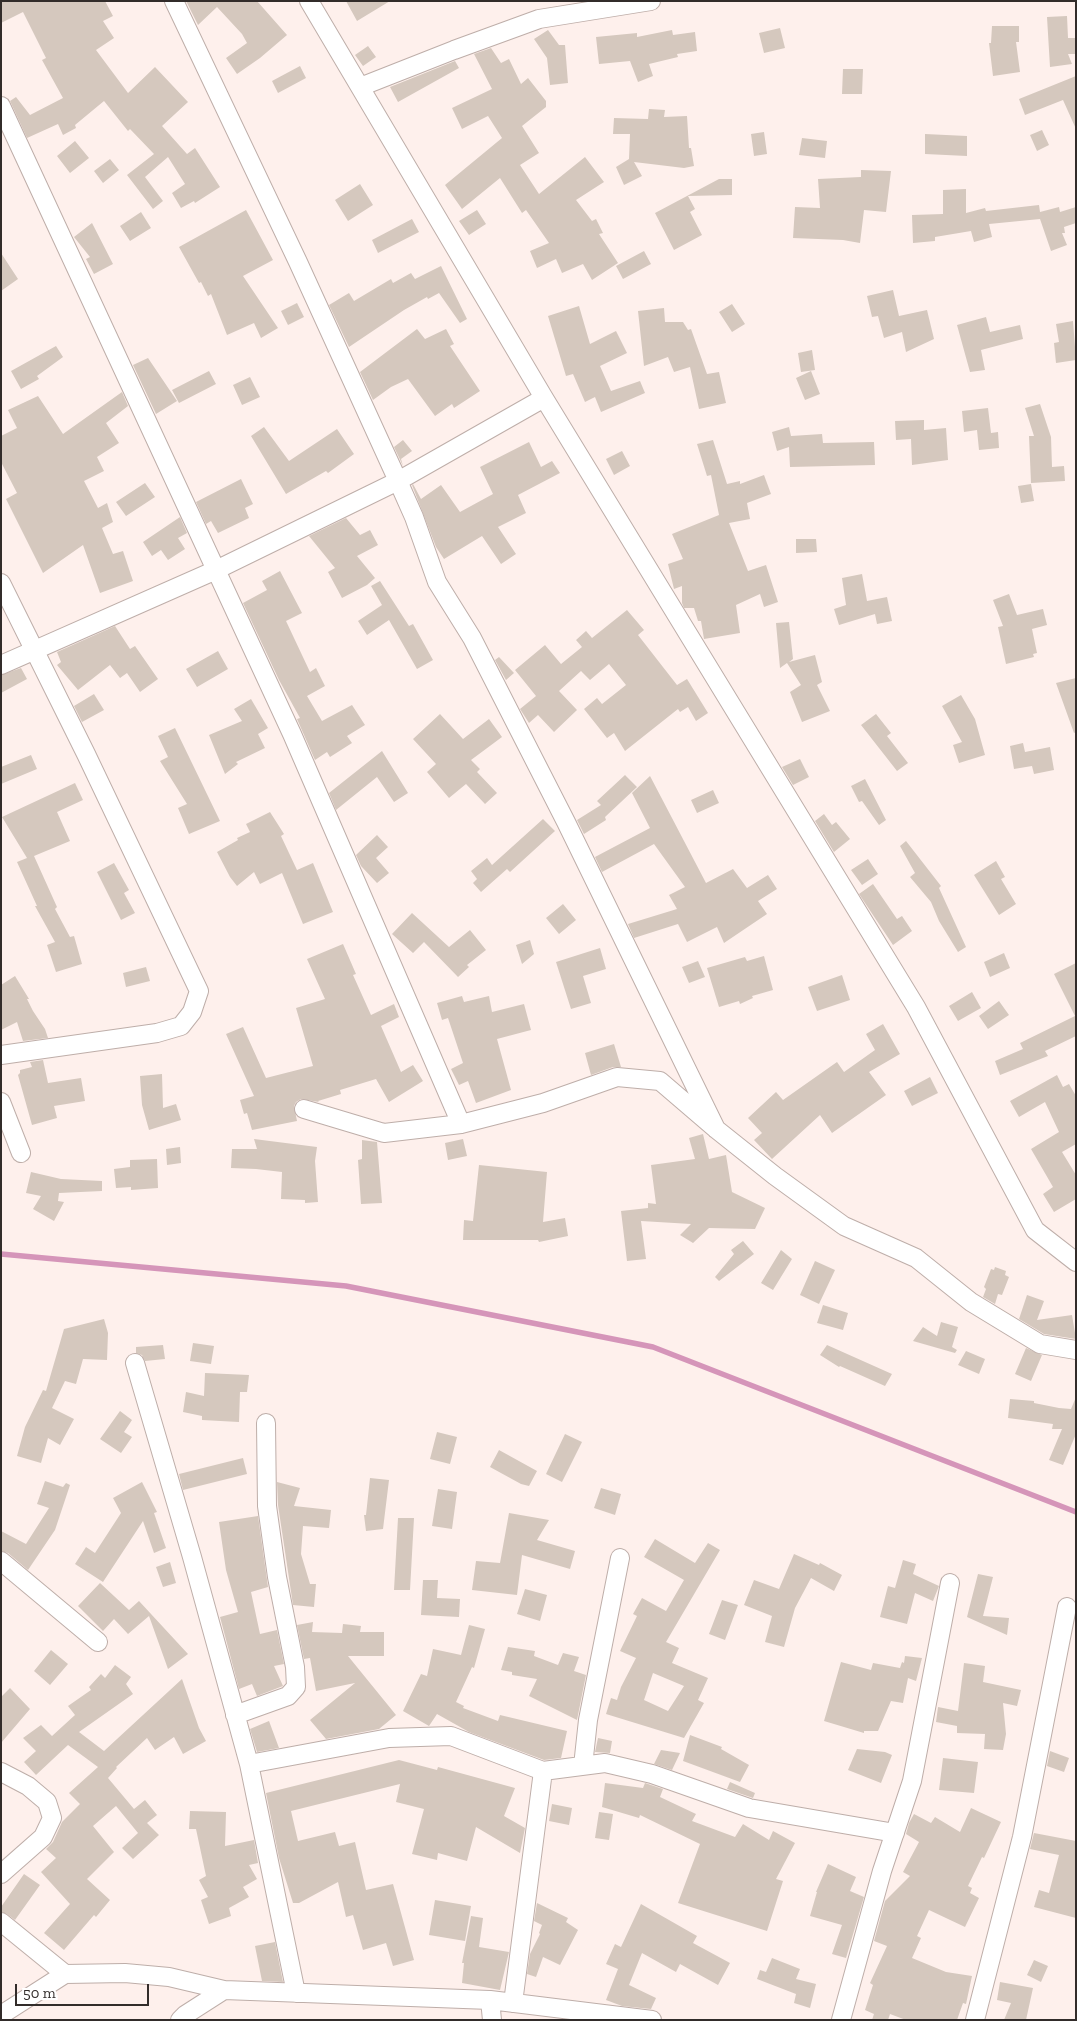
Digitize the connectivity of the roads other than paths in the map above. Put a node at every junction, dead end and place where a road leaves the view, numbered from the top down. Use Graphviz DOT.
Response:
graph roads {
  1 [pos="174,1"];
  2 [pos="309,1"];
  3 [pos="651,1"];
  4 [pos="360,87"];
  5 [pos="1,106"];
  6 [pos="544,398"];
  7 [pos="398,481"];
  8 [pos="216,570"];
  9 [pos="1,583"];
  10 [pos="34,649"];
  11 [pos="1,665"];
  12 [pos="1,1055"];
  13 [pos="1,1102"];
  14 [pos="304,1109"];
  15 [pos="462,1124"];
  16 [pos="716,1129"];
  17 [pos="21,1152"];
  18 [pos="1076,1262"];
  19 [pos="1076,1350"];
  20 [pos="135,1363"];
  21 [pos="266,1423"];
  22 [pos="620,1558"];
  23 [pos="1,1562"];
  24 [pos="950,1583"];
  25 [pos="1067,1608"];
  26 [pos="98,1642"];
  27 [pos="235,1714"];
  28 [pos="249,1764"];
  29 [pos="583,1766"];
  30 [pos="543,1771"];
  31 [pos="1,1772"];
  32 [pos="895,1833"];
  33 [pos="1,1874"];
  34 [pos="1,1922"];
  35 [pos="66,1974"];
  36 [pos="224,1990"];
  37 [pos="296,1992"];
  38 [pos="490,2000"];
  39 [pos="513,2003"];
  40 [pos="1,2015"];
  41 [pos="180,2020"];
  42 [pos="492,2020"];
  43 [pos="652,2020"];
  44 [pos="840,2020"];
  45 [pos="975,2020"];
  1 -- 7 [label="street"];
  2 -- 4 [label="street"];
  3 -- 4 [label="street"];
  4 -- 6 [label="street"];
  5 -- 8 [label="street"];
  6 -- 7 [label="street"];
  6 -- 18 [label="street"];
  7 -- 8 [label="street"];
  7 -- 16 [label="street"];
  8 -- 10 [label="street"];
  8 -- 15 [label="street"];
  9 -- 10 [label="street"];
  10 -- 11 [label="street"];
  10 -- 12 [label="street"];
  13 -- 17 [label="street"];
  14 -- 15 [label="street"];
  15 -- 16 [label="street"];
  16 -- 19 [label="street"];
  20 -- 27 [label="street"];
  21 -- 27 [label="street"];
  22 -- 29 [label="street"];
  23 -- 26 [label="street"];
  24 -- 32 [label="street"];
  25 -- 45 [label="street"];
  27 -- 28 [label="street"];
  28 -- 30 [label="street"];
  28 -- 37 [label="street"];
  29 -- 30 [label="street"];
  29 -- 32 [label="street"];
  30 -- 39 [label="street"];
  31 -- 33 [label="street"];
  32 -- 44 [label="street"];
  34 -- 35 [label="street"];
  35 -- 36 [label="street"];
  35 -- 40 [label="street"];
  36 -- 37 [label="street"];
  36 -- 41 [label="street"];
  37 -- 38 [label="street"];
  38 -- 39 [label="street"];
  38 -- 42 [label="street"];
  39 -- 43 [label="street"];
}
